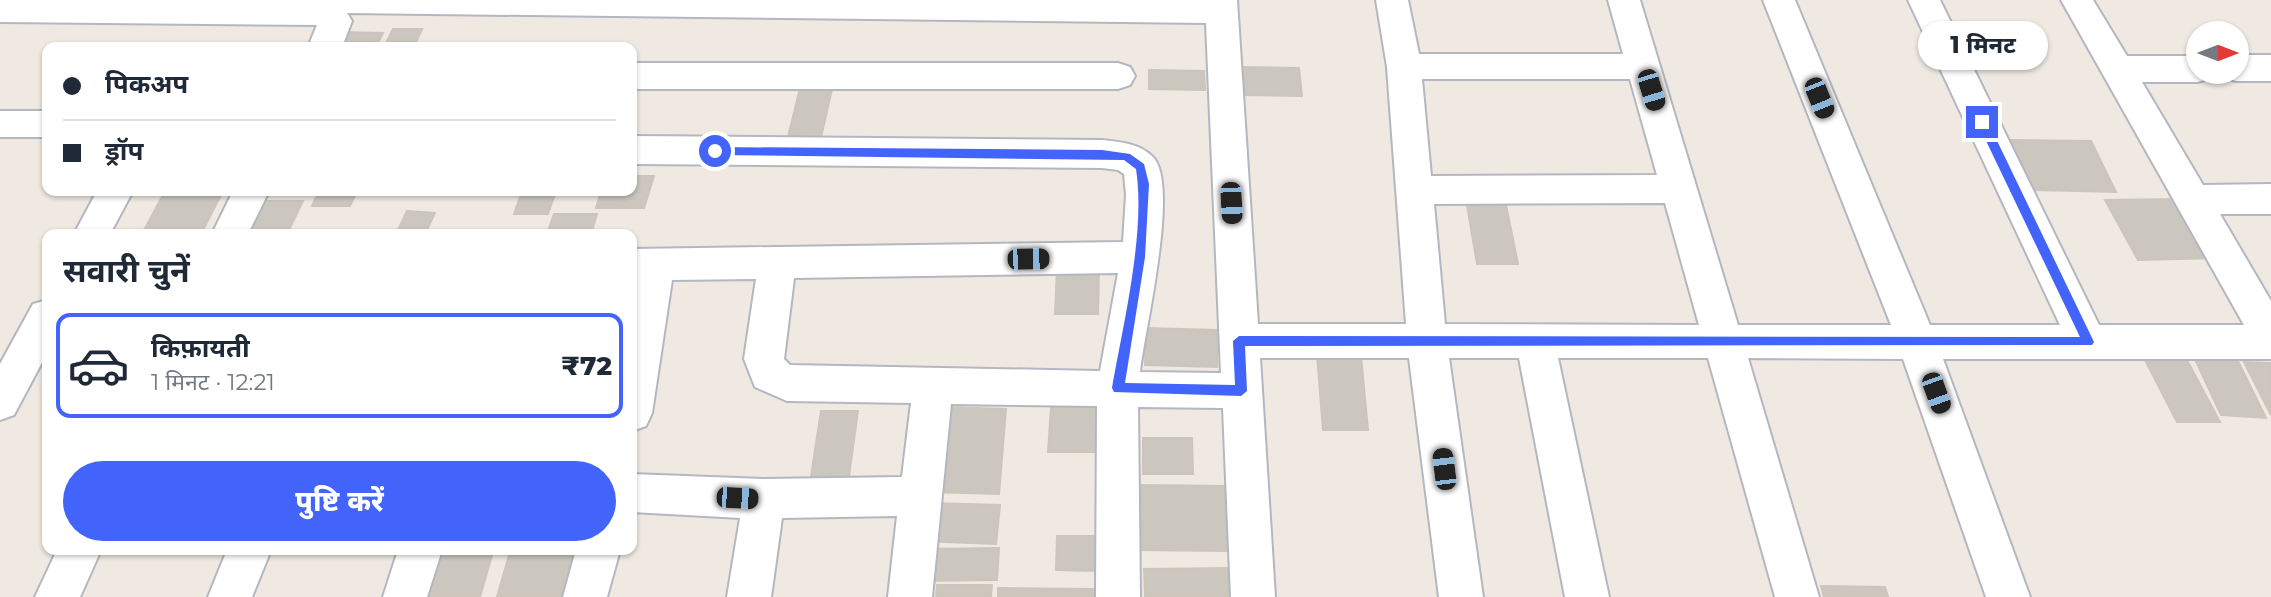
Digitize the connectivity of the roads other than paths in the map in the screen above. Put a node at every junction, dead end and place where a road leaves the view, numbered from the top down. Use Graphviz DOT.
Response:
graph roads {
  1 [pos="1392,0"];
  2 [pos="1624,0"];
  3 [pos="1779,0"];
  4 [pos="1924,0"];
  5 [pos="2077,0"];
  6 [pos="58,5"];
  7 [pos="165,5"];
  8 [pos="1221,5"];
  9 [pos="0,10"];
  10 [pos="337,17"];
  11 [pos="1644,66"];
  12 [pos="1404,67"];
  13 [pos="2249,68"];
  14 [pos="2271,68"];
  15 [pos="2117,69"];
  16 [pos="2186,69"];
  17 [pos="637,76"];
  18 [pos="1118,76"];
  19 [pos="42,124"];
  20 [pos="3,128"];
  21 [pos="637,150"];
  22 [pos="1680,189"];
  23 [pos="1416,190"];
  24 [pos="113,196"];
  25 [pos="249,196"];
  26 [pos="2271,199"];
  27 [pos="2192,200"];
  28 [pos="95,229"];
  29 [pos="232,229"];
  30 [pos="1140,257"];
  31 [pos="777,263"];
  32 [pos="644,264"];
  33 [pos="42,325"];
  34 [pos="2271,336"];
  35 [pos="1239,341"];
  36 [pos="1427,341"];
  37 [pos="1535,341"];
  38 [pos="1724,341"];
  39 [pos="1917,342"];
  40 [pos="2088,342"];
  41 [pos="2271,342"];
  42 [pos="637,351"];
  43 [pos="933,385"];
  44 [pos="1118,388"];
  45 [pos="1241,391"];
  46 [pos="0,402"];
  47 [pos="637,493"];
  48 [pos="921,496"];
  49 [pos="764,499"];
  50 [pos="77,555"];
  51 [pos="247,555"];
  52 [pos="418,555"];
  53 [pos="597,555"];
  54 [pos="57,597"];
  55 [pos="230,597"];
  56 [pos="405,597"];
  57 [pos="585,597"];
  58 [pos="750,597"];
  59 [pos="911,597"];
  60 [pos="1118,597"];
  61 [pos="1253,597"];
  62 [pos="1461,597"];
  63 [pos="1587,597"];
  64 [pos="1797,597"];
  65 [pos="2008,597"];
  1 -- 12 [label="street"];
  2 -- 11 [label="street"];
  3 -- 39 [label="street"];
  4 -- 40 [label="street"];
  5 -- 15 [label="street"];
  6 -- 7 [label="street"];
  6 -- 9 [label="street"];
  7 -- 10 [label="street"];
  8 -- 10 [label="street"];
  8 -- 35 [label="street"];
  11 -- 12 [label="street"];
  11 -- 22 [label="street"];
  12 -- 23 [label="street"];
  13 -- 14 [label="street"];
  15 -- 16 [label="street"];
  15 -- 27 [label="street"];
  17 -- 18 [label="street"];
  19 -- 20 [label="street"];
  21 -- 30 [label="street"];
  22 -- 23 [label="street"];
  22 -- 38 [label="street"];
  23 -- 36 [label="street"];
  24 -- 28 [label="street"];
  25 -- 29 [label="street"];
  26 -- 27 [label="street"];
  27 -- 34 [label="street"];
  30 -- 31 [label="street"];
  30 -- 44 [label="street"];
  31 -- 32 [label="street"];
  31 -- 43 [label="street"];
  32 -- 42 [label="street"];
  33 -- 46 [label="street"];
  35 -- 36 [label="street"];
  35 -- 45 [label="street"];
  36 -- 37 [label="street"];
  36 -- 62 [label="street"];
  37 -- 38 [label="street"];
  37 -- 63 [label="street"];
  38 -- 39 [label="street"];
  38 -- 64 [label="street"];
  39 -- 40 [label="street"];
  39 -- 65 [label="street"];
  40 -- 41 [label="street"];
  43 -- 44 [label="street"];
  43 -- 48 [label="street"];
  44 -- 45 [label="street"];
  44 -- 60 [label="street"];
  45 -- 61 [label="street"];
  47 -- 49 [label="street"];
  48 -- 49 [label="street"];
  48 -- 59 [label="street"];
  49 -- 58 [label="street"];
  50 -- 54 [label="street"];
  51 -- 55 [label="street"];
  52 -- 56 [label="street"];
  53 -- 57 [label="street"];
}
